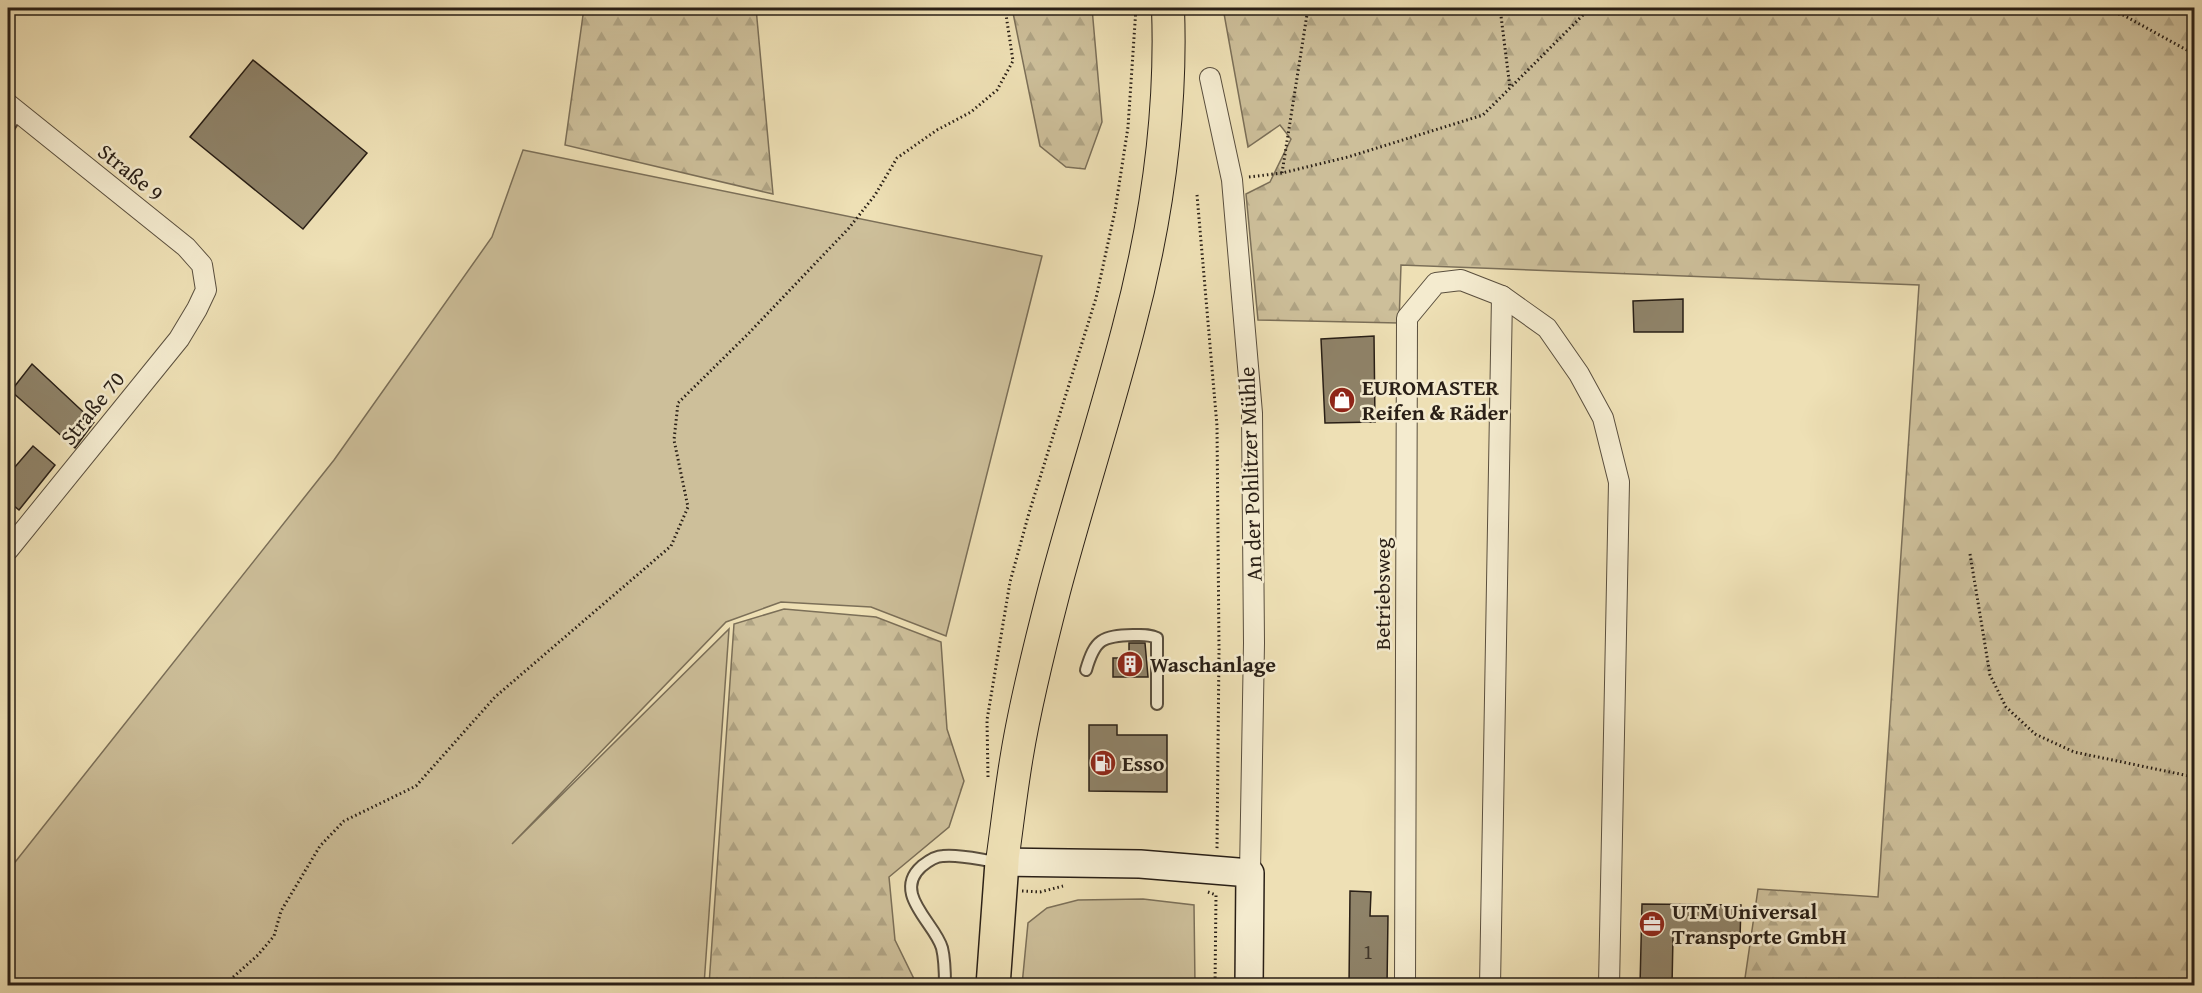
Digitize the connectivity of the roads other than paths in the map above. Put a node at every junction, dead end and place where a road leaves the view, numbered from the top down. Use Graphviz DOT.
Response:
graph roads {
  1 [pos="1168,8"];
  2 [pos="1210,78"];
  3 [pos="11,115"];
  4 [pos="206,290"];
  5 [pos="1502,296"];
  6 [pos="8,550"];
  7 [pos="1086,670"];
  8 [pos="1157,704"];
  9 [pos="1002,862"];
  10 [pos="1250,873"];
  11 [pos="945,986"];
  12 [pos="993,986"];
  13 [pos="1249,986"];
  14 [pos="1404,986"];
  15 [pos="1490,986"];
  16 [pos="1609,986"];
  1 -- 9 [label="main road"];
  2 -- 10 [label="street, An der Pohlitzer Mühle"];
  3 -- 4 [label="street, Straße 9"];
  4 -- 6 [label="street, Straße 70"];
  5 -- 14 [label="street, Betriebsweg"];
  5 -- 15 [label="street"];
  5 -- 16 [label="street, Betriebsweg"];
  7 -- 8 [label="lane"];
  9 -- 10 [label="main road"];
  9 -- 11 [label="lane"];
  9 -- 12 [label="highway"];
  10 -- 13 [label="main road, An der Pohlitzer Mühle"];
}
